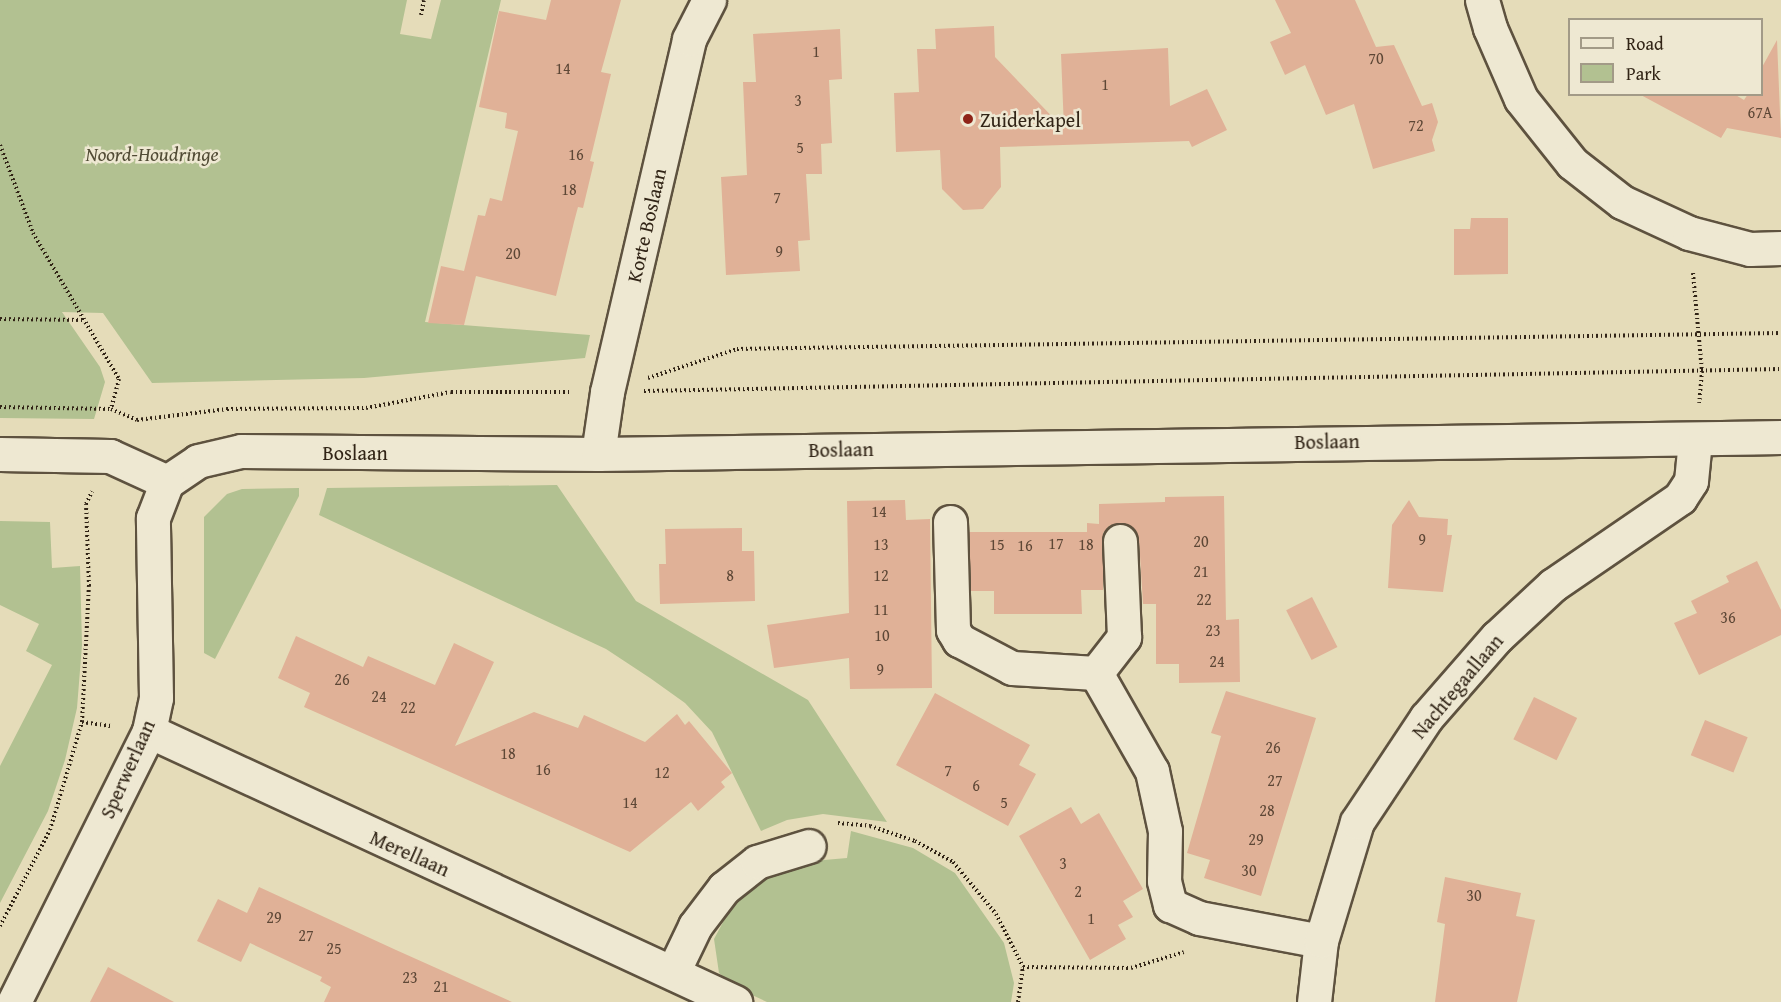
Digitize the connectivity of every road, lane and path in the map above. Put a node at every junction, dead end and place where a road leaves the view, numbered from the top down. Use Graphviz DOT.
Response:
graph roads {
  1 [pos="424,0"];
  2 [pos="709,0"];
  3 [pos="1482,0"];
  4 [pos="421,15"];
  5 [pos="0,145"];
  6 [pos="1689,233"];
  7 [pos="1781,248"];
  8 [pos="0,319"];
  9 [pos="86,320"];
  10 [pos="1781,333"];
  11 [pos="1698,334"];
  12 [pos="1781,369"];
  13 [pos="1702,370"];
  14 [pos="607,392"];
  15 [pos="0,407"];
  16 [pos="111,409"];
  17 [pos="137,420"];
  18 [pos="1781,437"];
  19 [pos="1695,440"];
  20 [pos="0,454"];
  21 [pos="598,454"];
  22 [pos="110,456"];
  23 [pos="167,482"];
  24 [pos="950,522"];
  25 [pos="1120,542"];
  26 [pos="1096,673"];
  27 [pos="149,731"];
  28 [pos="808,846"];
  29 [pos="1199,918"];
  30 [pos="0,926"];
  31 [pos="1321,941"];
  32 [pos="1023,967"];
  33 [pos="673,972"];
  34 [pos="14,1002"];
  35 [pos="735,1002"];
  36 [pos="1018,1002"];
  37 [pos="1314,1002"];
  1 -- 4 [label="path"];
  2 -- 14 [label="street, Korte Boslaan"];
  3 -- 6 [label="street"];
  5 -- 9 [label="path"];
  6 -- 7 [label="street"];
  6 -- 11 [label="path"];
  8 -- 9 [label="path"];
  9 -- 16 [label="path"];
  10 -- 11 [label="path"];
  11 -- 13 [label="path"];
  11 -- 14 [label="path"];
  12 -- 13 [label="path"];
  13 -- 14 [label="path"];
  13 -- 19 [label="path"];
  14 -- 17 [label="path"];
  14 -- 21 [label="street, Korte Boslaan"];
  15 -- 16 [label="path"];
  16 -- 17 [label="path"];
  17 -- 22 [label="path"];
  18 -- 19 [label="street, Boslaan"];
  19 -- 21 [label="street, Boslaan"];
  19 -- 31 [label="street, Nachtegaallaan"];
  20 -- 22 [label="street"];
  21 -- 23 [label="street, Boslaan"];
  22 -- 23 [label="street"];
  22 -- 30 [label="path"];
  23 -- 27 [label="street, Sperwerlaan"];
  24 -- 26 [label="street"];
  25 -- 26 [label="street"];
  26 -- 29 [label="street"];
  27 -- 33 [label="street, Merellaan"];
  27 -- 34 [label="street, Sperwerlaan"];
  28 -- 32 [label="path"];
  28 -- 33 [label="street"];
  29 -- 31 [label="street"];
  29 -- 32 [label="path"];
  31 -- 37 [label="street, Nachtegaallaan"];
  32 -- 36 [label="path"];
  33 -- 35 [label="street, Merellaan"];
}
